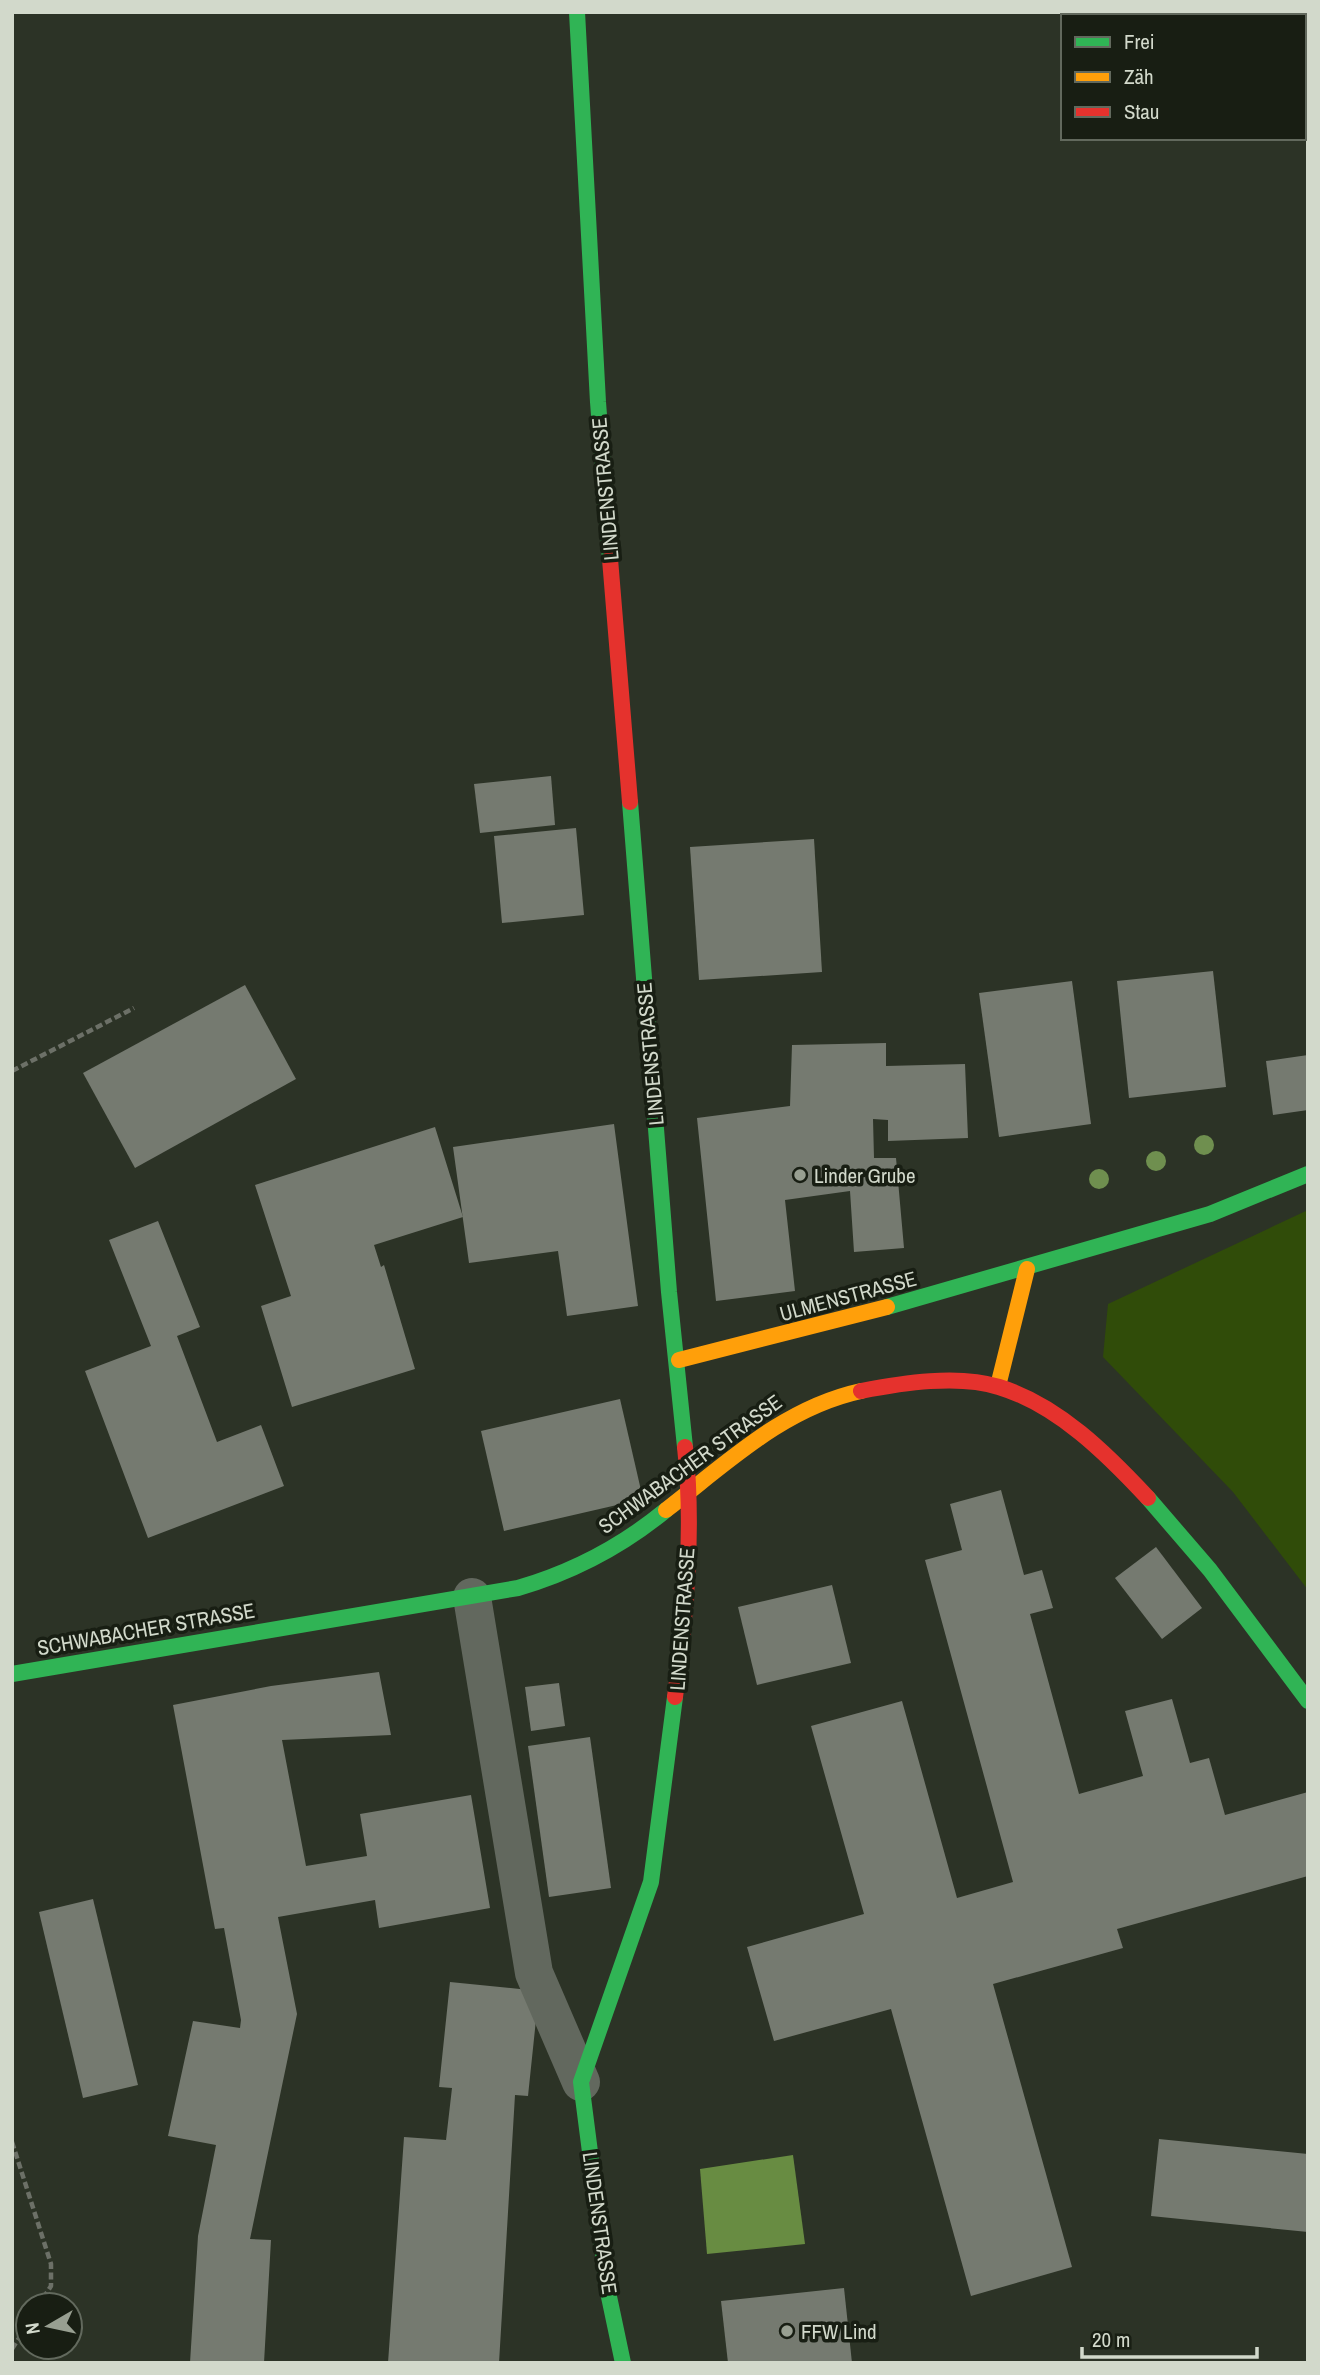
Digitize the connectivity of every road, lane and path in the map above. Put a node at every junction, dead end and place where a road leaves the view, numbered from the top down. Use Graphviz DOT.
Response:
graph roads {
  1 [pos="577,12"];
  2 [pos="134,1008"];
  3 [pos="12,1071"];
  4 [pos="1308,1174"];
  5 [pos="1027,1269"];
  6 [pos="679,1360"];
  7 [pos="998,1386"];
  8 [pos="690,1489"];
  9 [pos="472,1597"];
  10 [pos="12,1674"];
  11 [pos="1308,1700"];
  12 [pos="581,2082"];
  13 [pos="12,2142"];
  14 [pos="48,2291"];
  15 [pos="623,2363"];
  1 -- 6 [label="street, LINDENSTRASSE"];
  2 -- 3 [label="path"];
  4 -- 5 [label="street, ULMENSTRASSE"];
  5 -- 6 [label="street, ULMENSTRASSE"];
  5 -- 7 [label="street"];
  6 -- 8 [label="street, LINDENSTRASSE"];
  7 -- 8 [label="street, SCHWABACHER STRASSE"];
  7 -- 11 [label="street, SCHWABACHER STRASSE"];
  8 -- 9 [label="street, SCHWABACHER STRASSE"];
  8 -- 12 [label="street, LINDENSTRASSE"];
  9 -- 10 [label="street, SCHWABACHER STRASSE"];
  9 -- 12 [label="street, LINDENSTRASSE"];
  12 -- 15 [label="street, LINDENSTRASSE"];
  13 -- 14 [label="path"];
}
